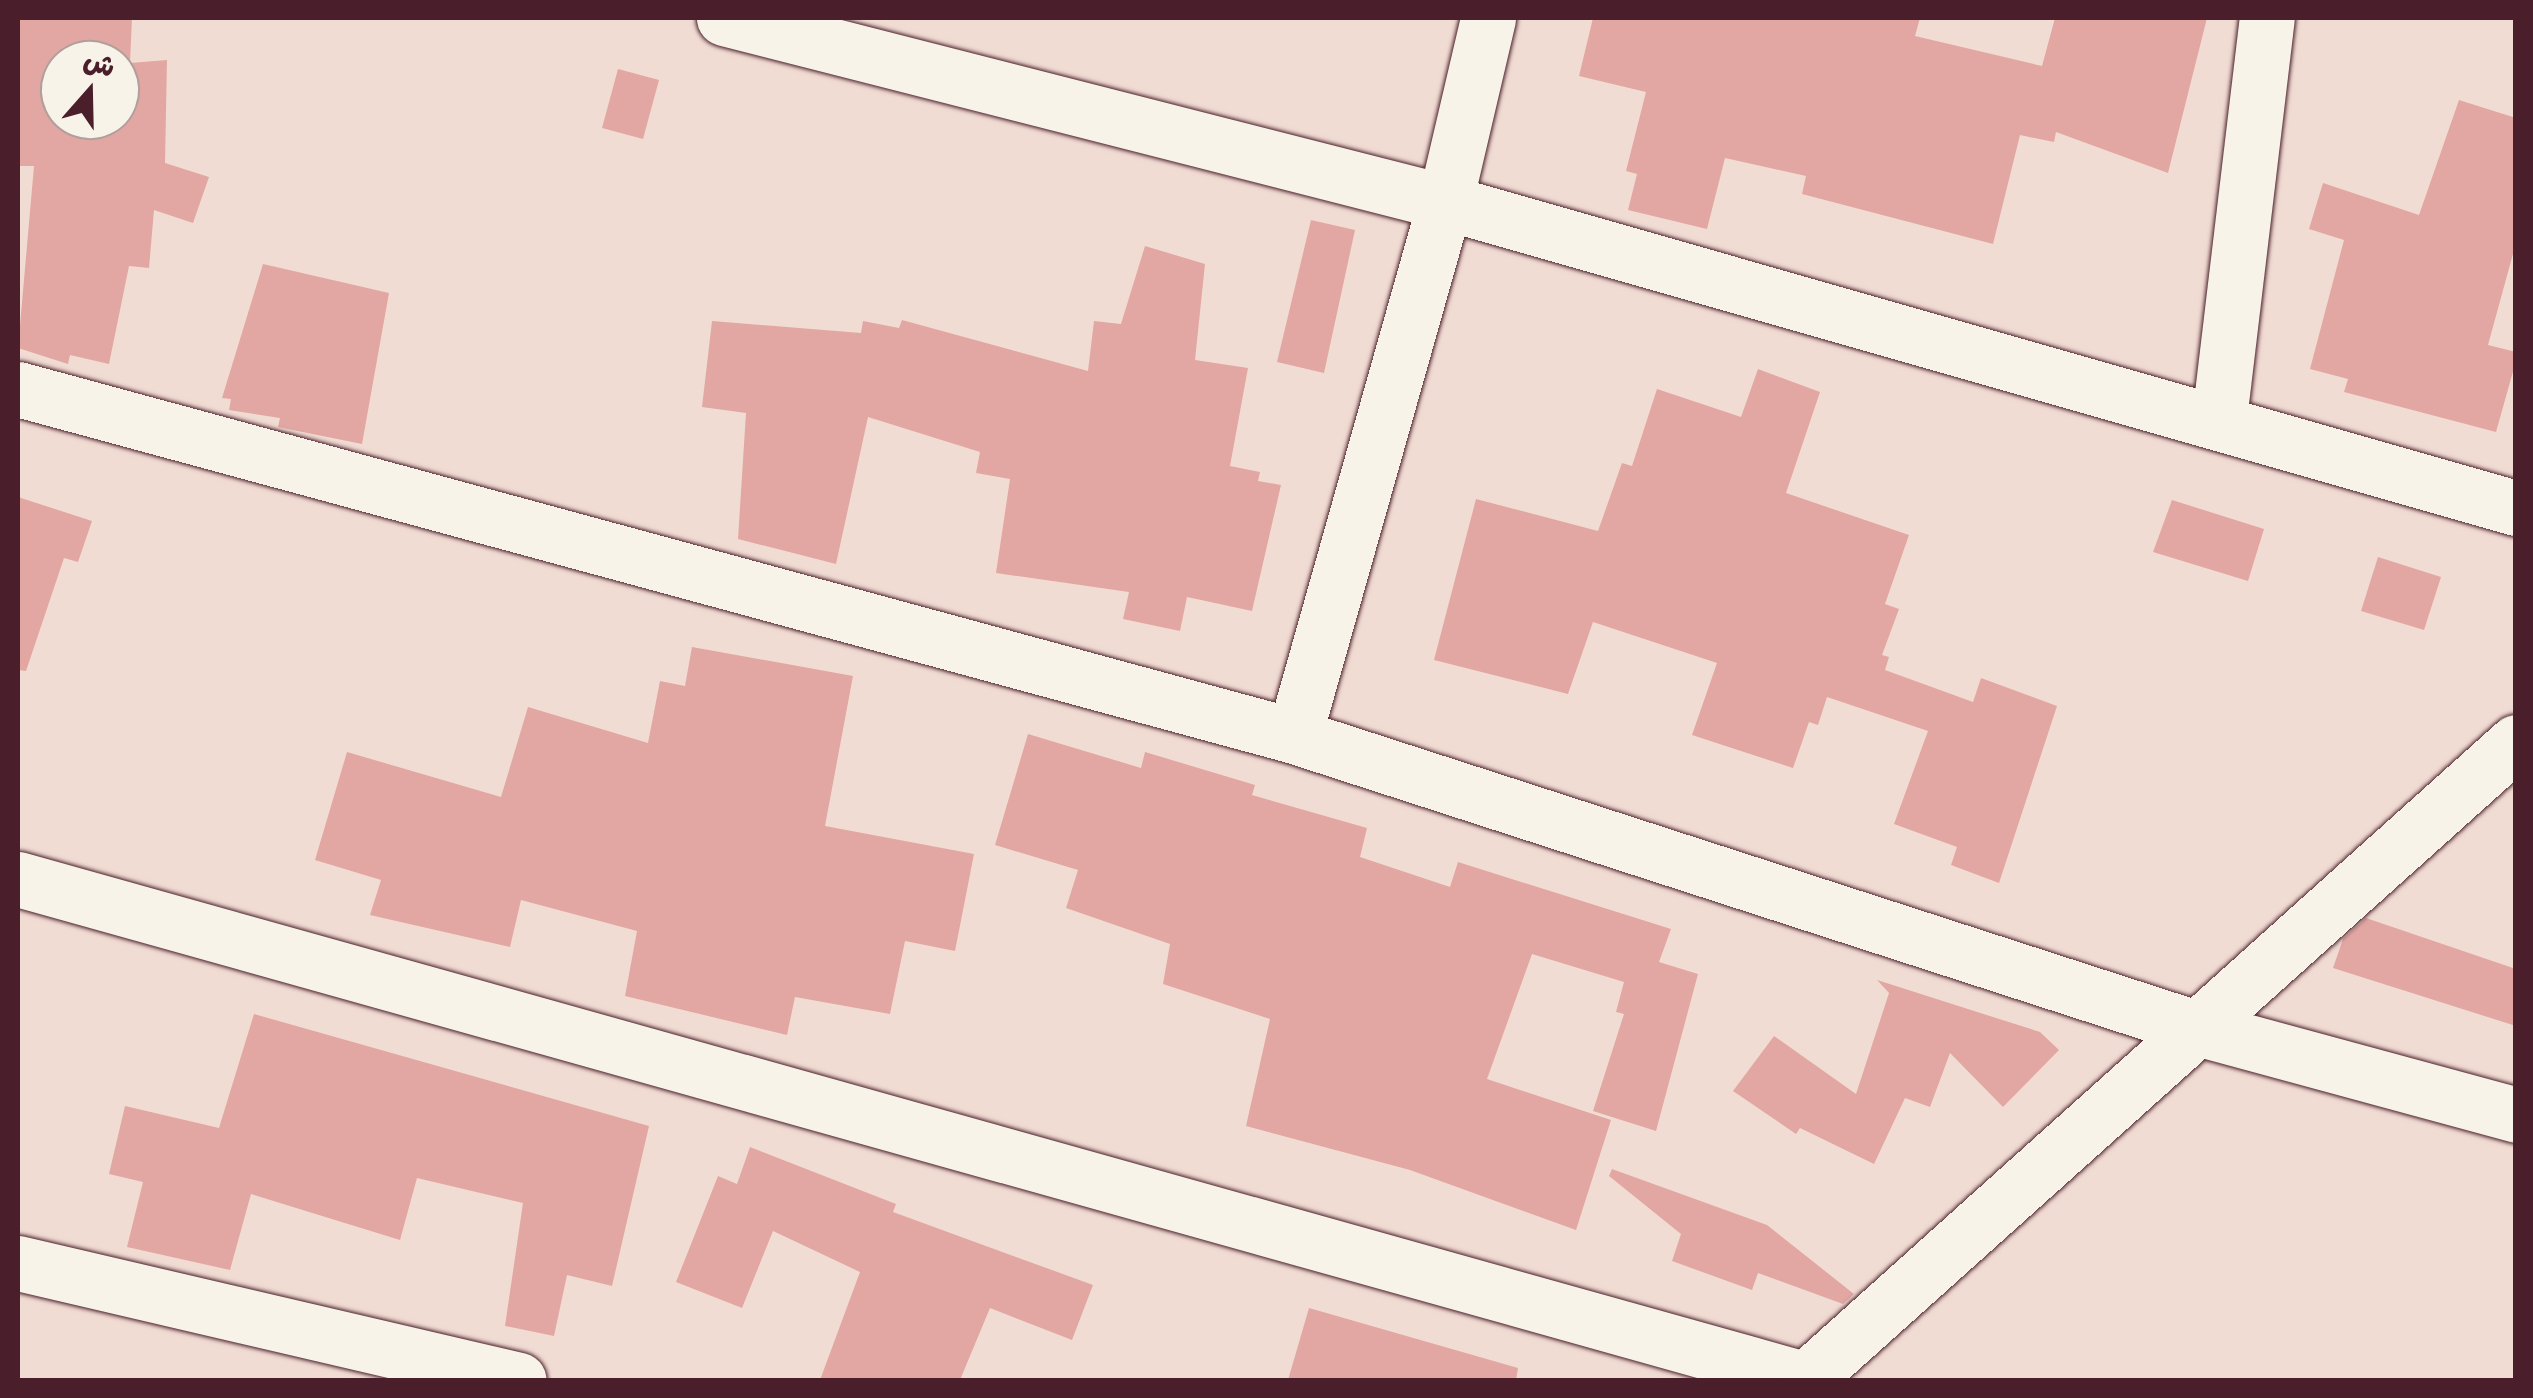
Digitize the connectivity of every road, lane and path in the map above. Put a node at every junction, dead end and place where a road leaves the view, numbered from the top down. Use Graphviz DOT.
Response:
graph roads {
  1 [pos="724,18"];
  2 [pos="1488,18"];
  3 [pos="2267,18"];
  4 [pos="1445,202"];
  5 [pos="18,389"];
  6 [pos="2219,419"];
  7 [pos="2516,508"];
  8 [pos="1294,736"];
  9 [pos="2516,742"];
  10 [pos="18,879"];
  11 [pos="2193,1027"];
  12 [pos="2516,1116"];
  13 [pos="18,1263"];
  14 [pos="520,1380"];
  15 [pos="1806,1380"];
  1 -- 4 [label="street"];
  2 -- 4 [label="street"];
  3 -- 6 [label="street"];
  4 -- 6 [label="street"];
  4 -- 8 [label="street"];
  5 -- 8 [label="street"];
  6 -- 7 [label="street"];
  8 -- 11 [label="street"];
  9 -- 11 [label="street"];
  10 -- 15 [label="street"];
  11 -- 12 [label="street"];
  11 -- 15 [label="street"];
  13 -- 14 [label="street"];
}
